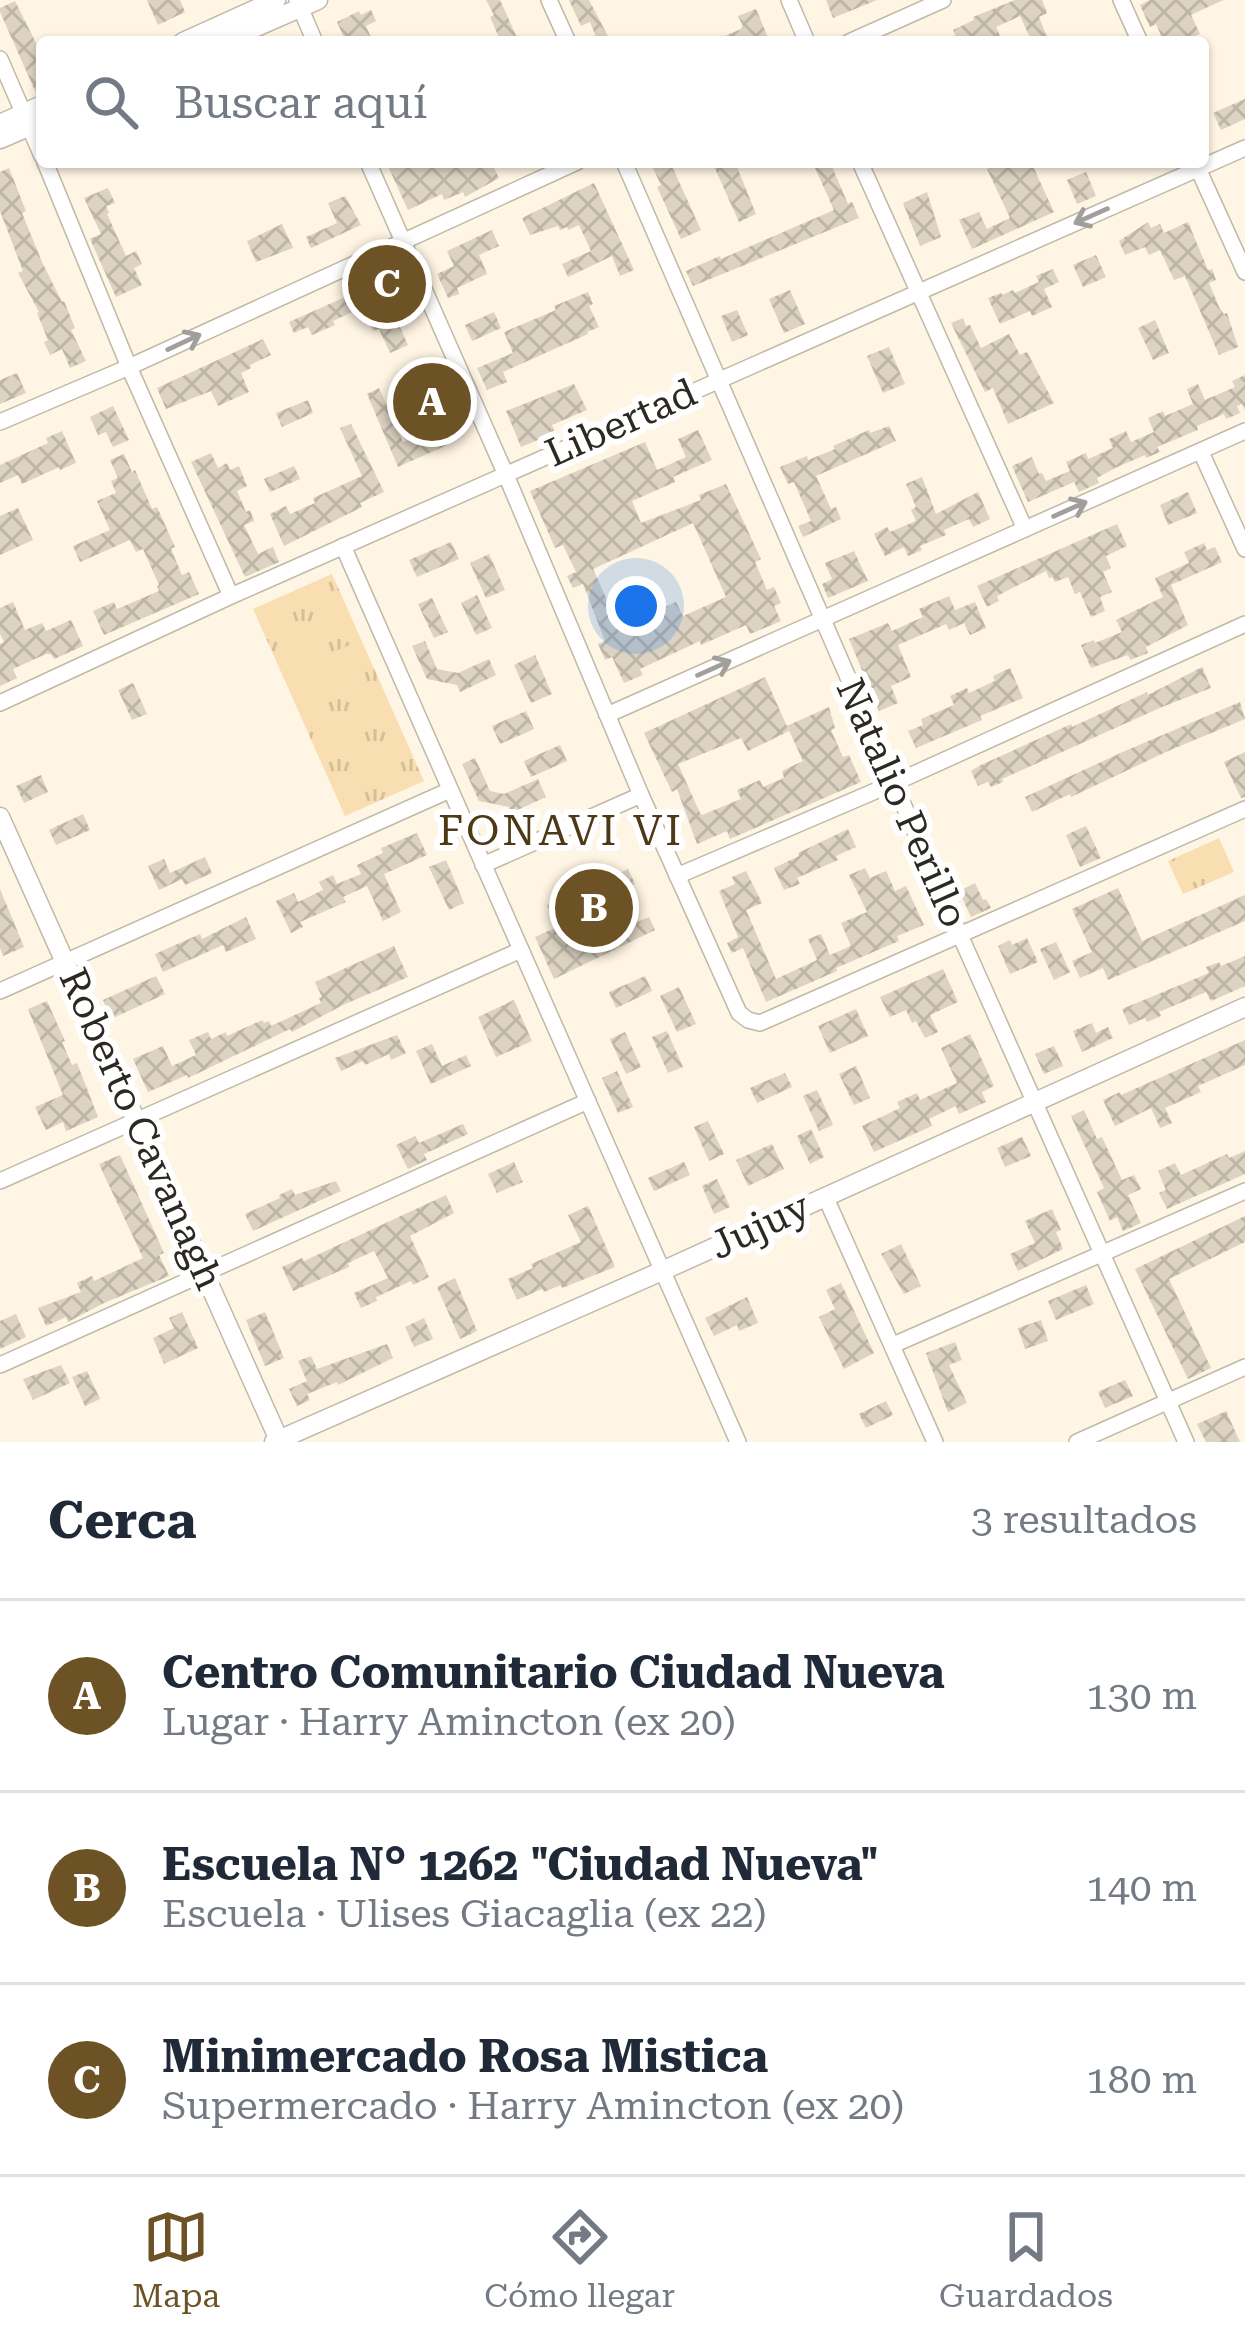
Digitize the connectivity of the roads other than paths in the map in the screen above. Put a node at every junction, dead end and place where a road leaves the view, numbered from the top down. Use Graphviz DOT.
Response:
graph roads {
  1 [pos="276,0"];
  2 [pos="549,0"];
  3 [pos="788,0"];
  4 [pos="943,0"];
  5 [pos="1121,0"];
  6 [pos="305,2"];
  7 [pos="196,36"];
  8 [pos="234,36"];
  9 [pos="314,36"];
  10 [pos="565,36"];
  11 [pos="803,36"];
  12 [pos="862,36"];
  13 [pos="1137,36"];
  14 [pos="0,59"];
  15 [pos="34,116"];
  16 [pos="0,124"];
  17 [pos="0,140"];
  18 [pos="1245,148"];
  19 [pos="1209,161"];
  20 [pos="47,168"];
  21 [pos="371,168"];
  22 [pos="564,168"];
  23 [pos="626,168"];
  24 [pos="863,168"];
  25 [pos="1190,168"];
  26 [pos="1198,168"];
  27 [pos="402,241"];
  28 [pos="1245,272"];
  29 [pos="919,292"];
  30 [pos="129,367"];
  31 [pos="718,380"];
  32 [pos="0,422"];
  33 [pos="1245,431"];
  34 [pos="1201,452"];
  35 [pos="506,475"];
  36 [pos="1025,529"];
  37 [pos="343,546"];
  38 [pos="1245,549"];
  39 [pos="231,596"];
  40 [pos="823,621"];
  41 [pos="1245,624"];
  42 [pos="0,703"];
  43 [pos="607,715"];
  44 [pos="893,783"];
  45 [pos="450,790"];
  46 [pos="640,795"];
  47 [pos="1245,809"];
  48 [pos="0,817"];
  49 [pos="484,866"];
  50 [pos="677,876"];
  51 [pos="960,935"];
  52 [pos="521,950"];
  53 [pos="66,961"];
  54 [pos="0,991"];
  55 [pos="1245,1007"];
  56 [pos="587,1101"];
  57 [pos="1035,1101"];
  58 [pos="137,1121"];
  59 [pos="0,1181"];
  60 [pos="1245,1191"];
  61 [pos="825,1196"];
  62 [pos="1103,1254"];
  63 [pos="662,1271"];
  64 [pos="206,1274"];
  65 [pos="893,1346"];
  66 [pos="0,1365"];
  67 [pos="1245,1366"];
  68 [pos="1169,1402"];
  69 [pos="278,1441"];
  70 [pos="738,1442"];
  71 [pos="934,1442"];
  72 [pos="1077,1442"];
  73 [pos="1186,1442"];
  1 -- 7 [label="main road"];
  2 -- 10 [label="street"];
  3 -- 11 [label="street"];
  4 -- 12 [label="street"];
  5 -- 13 [label="street"];
  6 -- 8 [label="main road"];
  6 -- 9 [label="street"];
  14 -- 15 [label="street"];
  15 -- 16 [label="main road"];
  15 -- 17 [label="main road"];
  18 -- 19 [label="street, Libertad"];
  20 -- 30 [label="street"];
  21 -- 27 [label="street"];
  22 -- 27 [label="street"];
  23 -- 31 [label="street, Natalio Perillo"];
  24 -- 29 [label="street"];
  25 -- 29 [label="street, Libertad, one-way"];
  26 -- 28 [label="street"];
  30 -- 27 [label="street, one-way"];
  27 -- 35 [label="street"];
  29 -- 31 [label="street, Libertad"];
  29 -- 36 [label="street"];
  30 -- 32 [label="street"];
  30 -- 39 [label="street"];
  31 -- 35 [label="street, Libertad"];
  31 -- 40 [label="street, Natalio Perillo"];
  33 -- 34 [label="street"];
  36 -- 34 [label="street, one-way"];
  34 -- 38 [label="street"];
  35 -- 37 [label="street, Libertad"];
  35 -- 43 [label="street"];
  36 -- 40 [label="street"];
  37 -- 39 [label="street, Libertad"];
  37 -- 45 [label="street"];
  39 -- 42 [label="street, Libertad"];
  43 -- 40 [label="street, one-way"];
  40 -- 44 [label="street, Natalio Perillo"];
  41 -- 44 [label="street"];
  43 -- 46 [label="street"];
  44 -- 50 [label="street"];
  44 -- 51 [label="street, Natalio Perillo"];
  45 -- 49 [label="street"];
  45 -- 53 [label="street"];
  46 -- 49 [label="street"];
  46 -- 50 [label="street"];
  47 -- 51 [label="street"];
  48 -- 53 [label="main road, Roberto Cavanagh"];
  49 -- 52 [label="street"];
  50 -- 51 [label="street"];
  51 -- 57 [label="street, Natalio Perillo"];
  52 -- 56 [label="street"];
  52 -- 58 [label="street"];
  53 -- 54 [label="street"];
  53 -- 58 [label="main road, Roberto Cavanagh"];
  55 -- 57 [label="main road, Jujuy"];
  56 -- 63 [label="street"];
  56 -- 64 [label="street"];
  57 -- 61 [label="main road, Jujuy"];
  57 -- 62 [label="street, Natalio Perillo"];
  58 -- 59 [label="street"];
  58 -- 64 [label="main road, Roberto Cavanagh"];
  60 -- 62 [label="street"];
  61 -- 63 [label="main road, Jujuy"];
  61 -- 65 [label="street"];
  62 -- 65 [label="street"];
  62 -- 68 [label="street, Natalio Perillo"];
  63 -- 69 [label="main road, Jujuy"];
  63 -- 70 [label="street"];
  64 -- 66 [label="street"];
  64 -- 69 [label="main road, Roberto Cavanagh"];
  65 -- 71 [label="street"];
  67 -- 68 [label="street"];
  68 -- 72 [label="street"];
  68 -- 73 [label="street, Natalio Perillo"];
}
